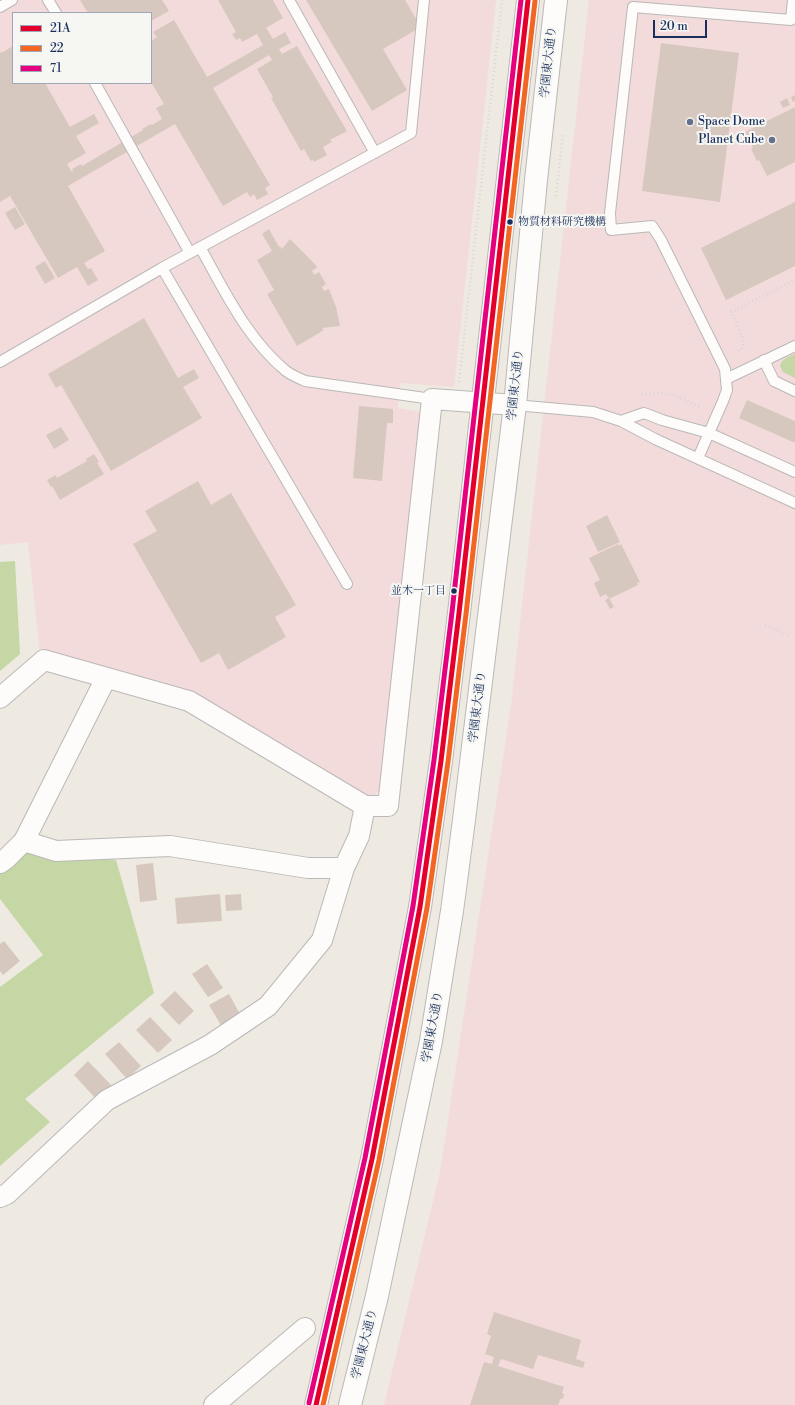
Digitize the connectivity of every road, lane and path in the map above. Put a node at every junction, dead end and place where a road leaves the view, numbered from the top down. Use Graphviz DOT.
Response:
graph roads {
  1 [pos="12,0"];
  2 [pos="48,0"];
  3 [pos="289,0"];
  4 [pos="424,0"];
  5 [pos="502,0"];
  6 [pos="528,0"];
  7 [pos="556,0"];
  8 [pos="793,0"];
  9 [pos="0,7"];
  10 [pos="55,12"];
  11 [pos="96,84"];
  12 [pos="563,133"];
  13 [pos="375,153"];
  14 [pos="556,203"];
  15 [pos="200,247"];
  16 [pos="190,253"];
  17 [pos="162,268"];
  18 [pos="795,280"];
  19 [pos="795,346"];
  20 [pos="738,351"];
  21 [pos="764,360"];
  22 [pos="0,362"];
  23 [pos="726,379"];
  24 [pos="459,382"];
  25 [pos="795,391"];
  26 [pos="641,394"];
  27 [pos="432,399"];
  28 [pos="483,403"];
  29 [pos="515,405"];
  30 [pos="702,408"];
  31 [pos="621,421"];
  32 [pos="709,433"];
  33 [pos="698,458"];
  34 [pos="795,472"];
  35 [pos="795,503"];
  36 [pos="347,584"];
  37 [pos="765,625"];
  38 [pos="790,636"];
  39 [pos="106,678"];
  40 [pos="0,698"];
  41 [pos="365,806"];
  42 [pos="24,842"];
  43 [pos="0,863"];
  44 [pos="344,868"];
  45 [pos="0,1197"];
  46 [pos="305,1328"];
  47 [pos="214,1405"];
  48 [pos="316,1405"];
  49 [pos="350,1405"];
  1 -- 9 [label="lane"];
  2 -- 10 [label="lane"];
  3 -- 13 [label="lane"];
  4 -- 13 [label="lane"];
  5 -- 24 [label="path"];
  6 -- 28 [label="main road"];
  7 -- 29 [label="main road, 学園東大通り"];
  8 -- 23 [label="lane"];
  11 -- 16 [label="lane"];
  12 -- 14 [label="path"];
  13 -- 15 [label="lane"];
  15 -- 16 [label="lane"];
  15 -- 27 [label="lane"];
  16 -- 17 [label="lane"];
  17 -- 22 [label="lane"];
  17 -- 36 [label="lane"];
  18 -- 20 [label="path"];
  19 -- 21 [label="lane"];
  21 -- 23 [label="lane"];
  21 -- 25 [label="lane"];
  23 -- 32 [label="lane"];
  26 -- 30 [label="path"];
  27 -- 28 [label="street"];
  27 -- 41 [label="street"];
  28 -- 29 [label="street"];
  28 -- 48 [label="main road"];
  29 -- 31 [label="lane"];
  29 -- 49 [label="main road, 学園東大通り"];
  31 -- 32 [label="lane"];
  31 -- 33 [label="lane"];
  32 -- 33 [label="lane"];
  32 -- 34 [label="lane"];
  33 -- 35 [label="lane"];
  37 -- 38 [label="path"];
  39 -- 40 [label="street"];
  39 -- 41 [label="street"];
  39 -- 42 [label="street"];
  41 -- 44 [label="street"];
  42 -- 43 [label="street"];
  42 -- 44 [label="street"];
  44 -- 45 [label="street"];
  46 -- 47 [label="street"];
}
